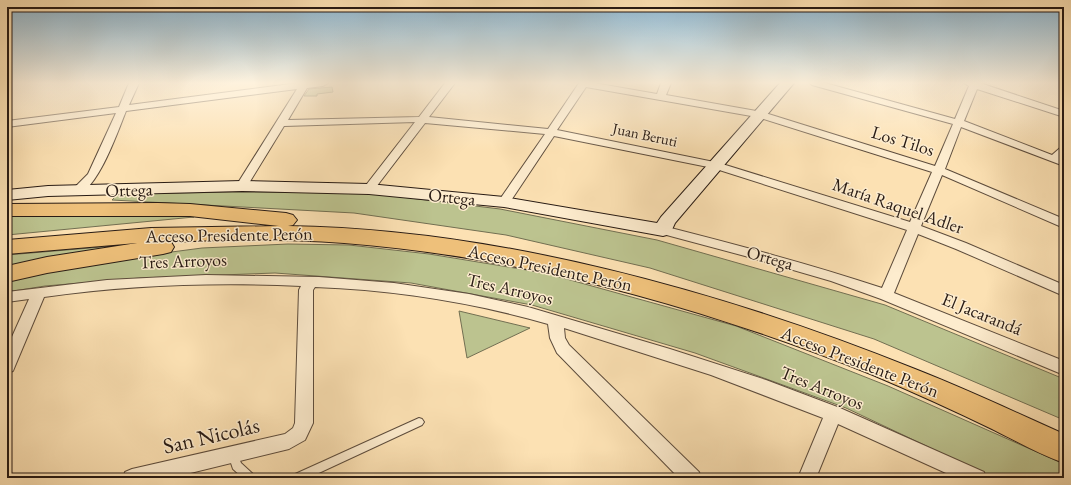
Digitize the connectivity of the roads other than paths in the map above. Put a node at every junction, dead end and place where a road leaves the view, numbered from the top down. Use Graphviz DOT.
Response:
graph roads {
  1 [pos="124,106"];
  2 [pos="146,106"];
  3 [pos="291,106"];
  4 [pos="433,106"];
  5 [pos="569,106"];
  6 [pos="710,106"];
  7 [pos="767,106"];
  8 [pos="896,106"];
  9 [pos="965,106"];
  10 [pos="1039,106"];
  11 [pos="122,109"];
  12 [pos="759,114"];
  13 [pos="1064,114"];
  14 [pos="423,120"];
  15 [pos="281,123"];
  16 [pos="959,123"];
  17 [pos="7,124"];
  18 [pos="552,131"];
  19 [pos="1064,150"];
  20 [pos="1053,159"];
  21 [pos="1064,164"];
  22 [pos="715,165"];
  23 [pos="938,170"];
  24 [pos="242,186"];
  25 [pos="369,189"];
  26 [pos="77,191"];
  27 [pos="7,195"];
  28 [pos="504,202"];
  29 [pos="7,210"];
  30 [pos="1064,224"];
  31 [pos="295,227"];
  32 [pos="914,228"];
  33 [pos="663,230"];
  34 [pos="7,238"];
  35 [pos="7,247"];
  36 [pos="7,274"];
  37 [pos="310,282"];
  38 [pos="1064,291"];
  39 [pos="40,292"];
  40 [pos="886,295"];
  41 [pos="7,297"];
  42 [pos="556,320"];
  43 [pos="7,366"];
  44 [pos="1064,368"];
  45 [pos="834,413"];
  46 [pos="419,422"];
  47 [pos="1064,434"];
  48 [pos="1064,449"];
  49 [pos="233,454"];
  50 [pos="132,478"];
  51 [pos="250,478"];
  52 [pos="297,478"];
  53 [pos="692,478"];
  54 [pos="807,478"];
  55 [pos="978,478"];
  1 -- 11 [label="street"];
  2 -- 11 [label="street"];
  3 -- 15 [label="street"];
  4 -- 14 [label="street"];
  5 -- 18 [label="street"];
  6 -- 12 [label="street, Los Tilos"];
  7 -- 12 [label="street"];
  8 -- 16 [label="street"];
  9 -- 16 [label="street"];
  10 -- 13 [label="street"];
  11 -- 17 [label="street"];
  11 -- 26 [label="street"];
  12 -- 22 [label="street"];
  12 -- 23 [label="street, Los Tilos"];
  14 -- 15 [label="street, Juan Beruti"];
  14 -- 18 [label="street, Juan Beruti"];
  14 -- 25 [label="street"];
  15 -- 24 [label="street"];
  16 -- 20 [label="street"];
  16 -- 23 [label="street"];
  18 -- 22 [label="street, Juan Beruti"];
  18 -- 28 [label="street"];
  19 -- 20 [label="street"];
  20 -- 21 [label="street"];
  22 -- 32 [label="street, María Raquel Adler"];
  22 -- 33 [label="street"];
  23 -- 30 [label="street, Los Tilos"];
  23 -- 32 [label="street"];
  24 -- 25 [label="street, Ortega"];
  24 -- 26 [label="street, Ortega"];
  25 -- 28 [label="street, Ortega"];
  26 -- 27 [label="street, Ortega"];
  28 -- 33 [label="street, Ortega"];
  29 -- 31 [label="highway"];
  31 -- 34 [label="highway, Acceso Presidente Perón"];
  31 -- 35 [label="highway, Acceso Presidente Perón"];
  31 -- 36 [label="highway"];
  31 -- 47 [label="highway, Acceso Presidente Perón"];
  31 -- 48 [label="highway, Acceso Presidente Perón"];
  32 -- 38 [label="street, María Raquel Adler"];
  32 -- 40 [label="street"];
  33 -- 40 [label="street, Ortega"];
  37 -- 39 [label="street, Tres Arroyos"];
  37 -- 42 [label="street, Tres Arroyos"];
  37 -- 49 [label="street, San Nicolás"];
  39 -- 41 [label="street, Tres Arroyos"];
  39 -- 43 [label="street"];
  40 -- 44 [label="street, El Jacarandá"];
  42 -- 45 [label="street, Tres Arroyos"];
  42 -- 53 [label="street"];
  45 -- 54 [label="street"];
  45 -- 55 [label="street, Tres Arroyos"];
  46 -- 52 [label="lane"];
  49 -- 50 [label="street, San Nicolás"];
  49 -- 51 [label="lane"];
}
